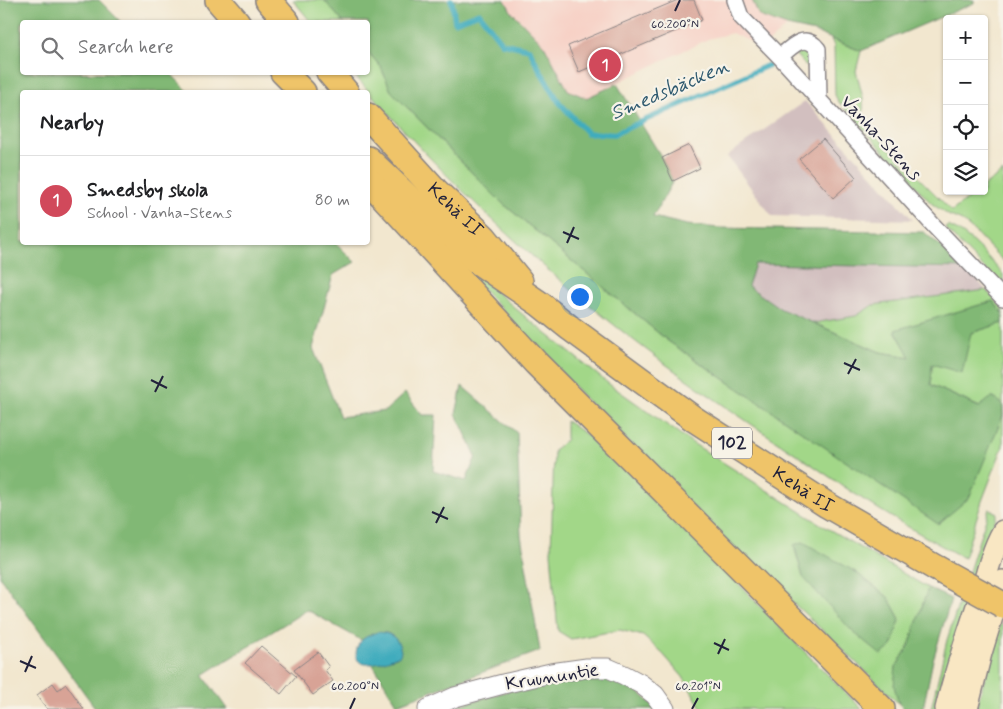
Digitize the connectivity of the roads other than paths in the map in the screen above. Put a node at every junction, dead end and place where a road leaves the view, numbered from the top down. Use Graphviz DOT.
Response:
graph roads {
  1 [pos="218,0"];
  2 [pos="268,0"];
  3 [pos="735,0"];
  4 [pos="235,20"];
  5 [pos="285,20"];
  6 [pos="780,57"];
  7 [pos="278,75"];
  8 [pos="286,75"];
  9 [pos="332,75"];
  10 [pos="290,90"];
  11 [pos="301,90"];
  12 [pos="344,90"];
  13 [pos="819,100"];
  14 [pos="370,118"];
  15 [pos="370,161"];
  16 [pos="370,182"];
  17 [pos="1003,298"];
  18 [pos="540,304"];
  19 [pos="1003,531"];
  20 [pos="1003,581"];
  21 [pos="1003,605"];
  22 [pos="428,709"];
  23 [pos="665,709"];
  24 [pos="882,709"];
  25 [pos="946,709"];
  26 [pos="967,709"];
  1 -- 4 [label="highway"];
  2 -- 5 [label="highway"];
  3 -- 6 [label="street, Vanha-Stens"];
  6 -- 13 [label="street, Vanha-Stens"];
  6 -- 13 [label="street"];
  7 -- 10 [label="highway"];
  8 -- 11 [label="highway"];
  9 -- 12 [label="highway"];
  13 -- 17 [label="street, Vanha-Stens"];
  14 -- 18 [label="highway, Kehä II / 102"];
  15 -- 18 [label="highway, Kehä II / 102"];
  16 -- 24 [label="highway"];
  18 -- 21 [label="highway, Kehä II / 102, bridge"];
  19 -- 25 [label="main road"];
  20 -- 26 [label="main road"];
  22 -- 23 [label="street, Kruununtie"];
}
